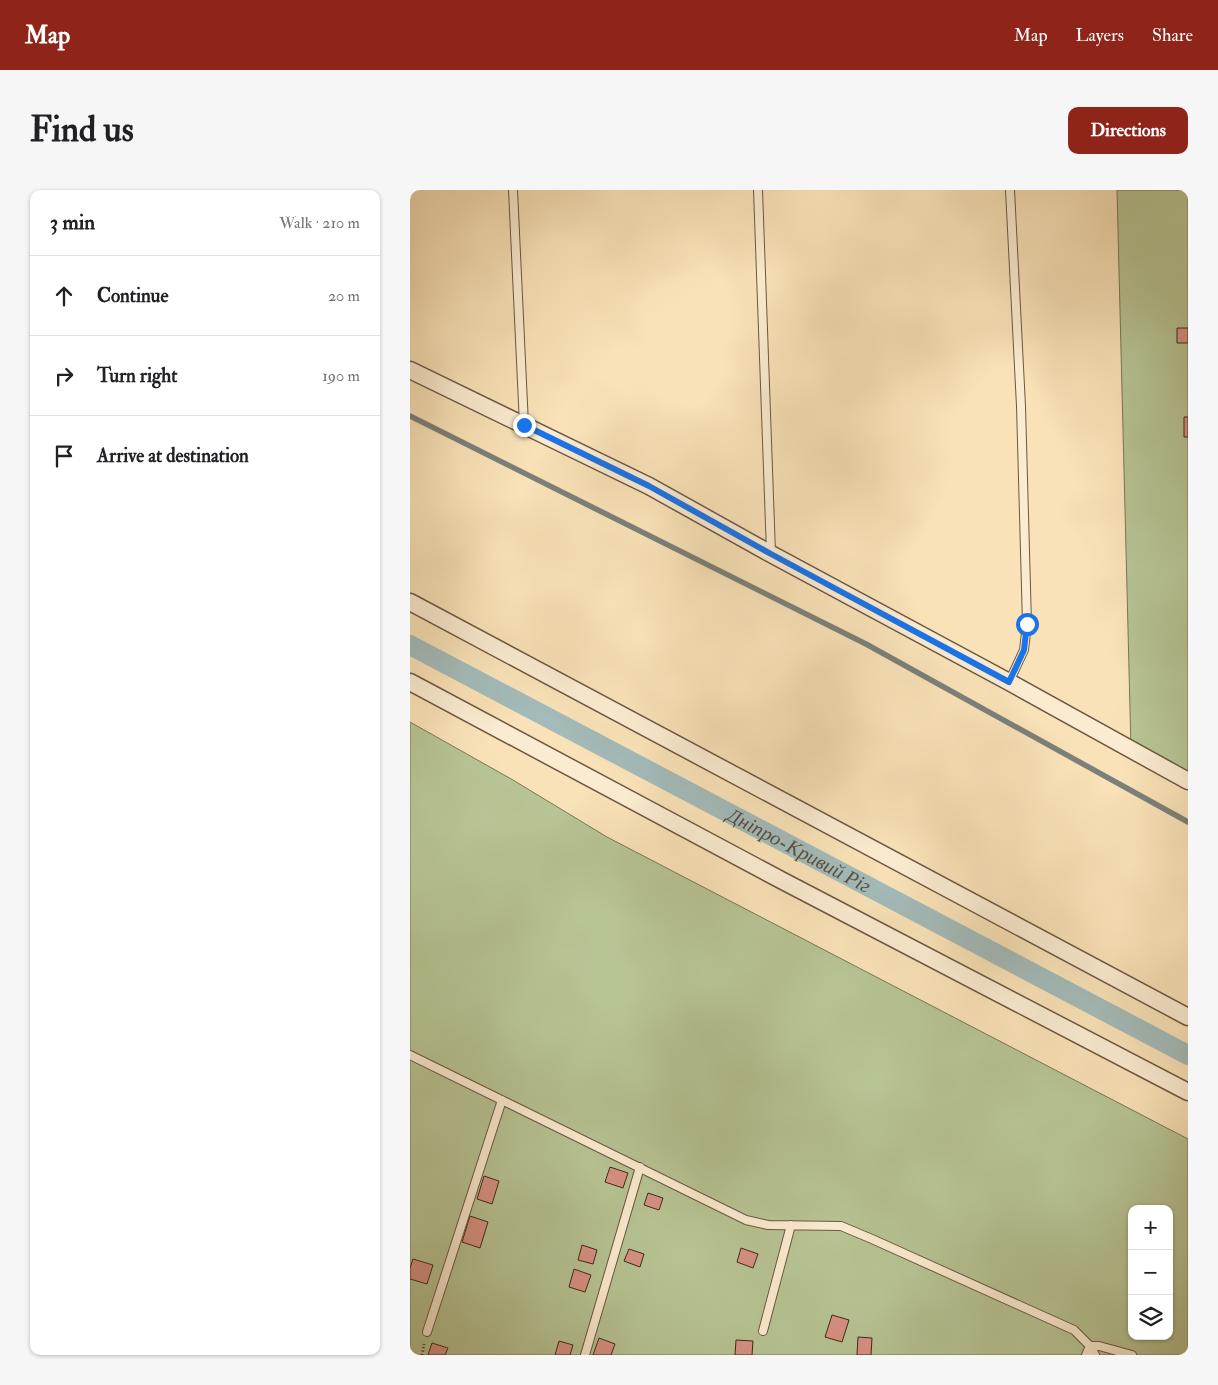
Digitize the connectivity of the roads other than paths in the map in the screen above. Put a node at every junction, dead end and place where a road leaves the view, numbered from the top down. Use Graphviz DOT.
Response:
graph roads {
  1 [pos="513,190"];
  2 [pos="758,190"];
  3 [pos="1010,190"];
  4 [pos="410,370"];
  5 [pos="524,425"];
  6 [pos="771,554"];
  7 [pos="410,602"];
  8 [pos="410,682"];
  9 [pos="1009,682"];
  10 [pos="1188,781"];
  11 [pos="1188,1017"];
  12 [pos="410,1055"];
  13 [pos="1188,1092"];
  14 [pos="502,1100"];
  15 [pos="640,1167"];
  16 [pos="791,1225"];
  17 [pos="763,1331"];
  18 [pos="427,1332"];
  19 [pos="1090,1346"];
  20 [pos="585,1355"];
  21 [pos="1086,1355"];
  22 [pos="1094,1355"];
  23 [pos="1132,1355"];
  1 -- 5 [label="lane"];
  2 -- 6 [label="lane"];
  3 -- 9 [label="lane"];
  4 -- 5 [label="street"];
  5 -- 6 [label="street"];
  6 -- 9 [label="street"];
  7 -- 11 [label="street"];
  8 -- 13 [label="street"];
  9 -- 10 [label="street"];
  12 -- 14 [label="lane"];
  14 -- 15 [label="lane"];
  14 -- 18 [label="lane"];
  15 -- 16 [label="lane"];
  15 -- 20 [label="lane"];
  16 -- 17 [label="lane"];
  16 -- 19 [label="lane"];
  19 -- 21 [label="lane"];
  19 -- 22 [label="lane"];
  19 -- 23 [label="lane"];
}
